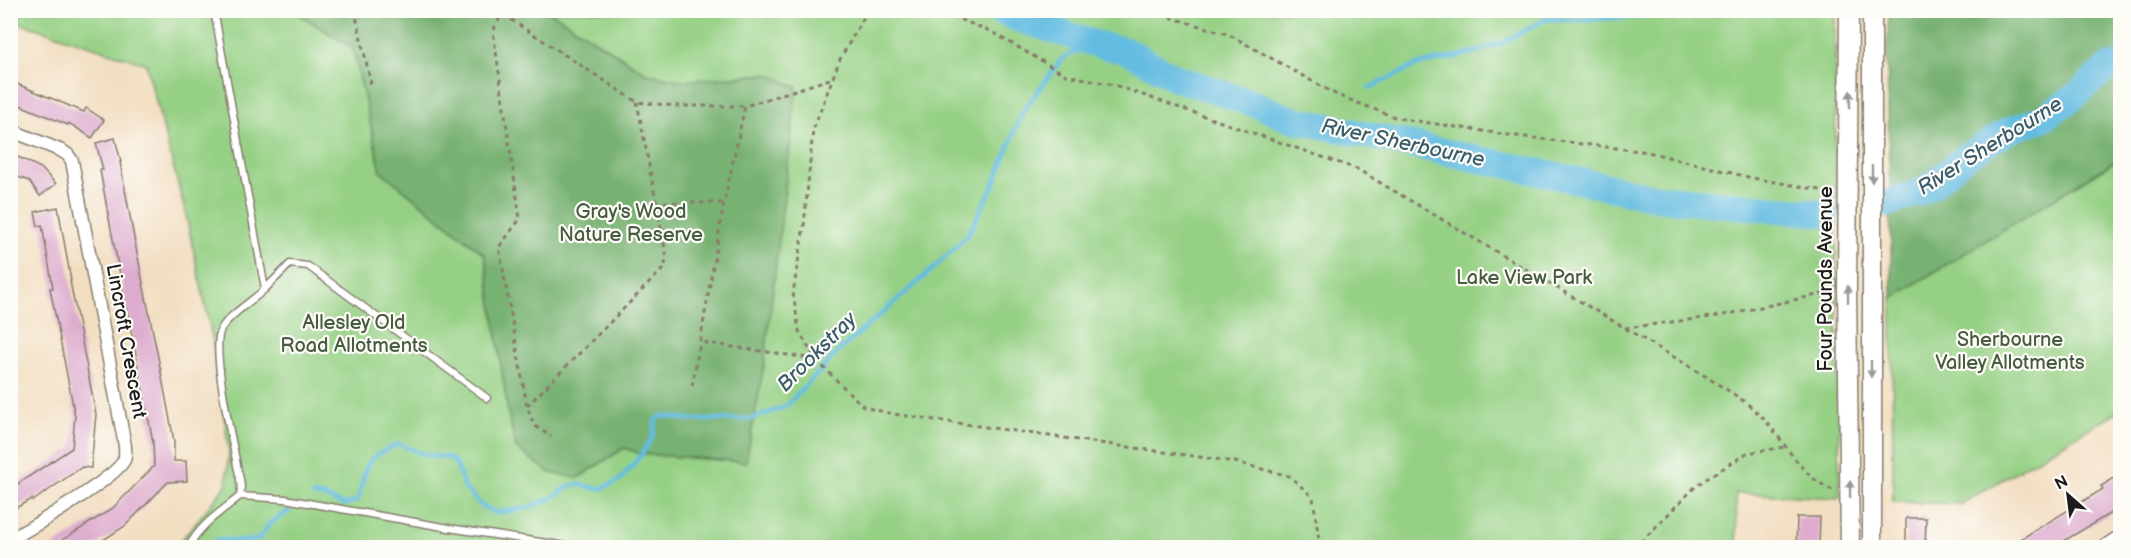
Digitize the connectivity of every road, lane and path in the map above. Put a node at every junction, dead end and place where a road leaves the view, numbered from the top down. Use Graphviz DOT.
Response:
graph roads {
  1 [pos="214,10"];
  2 [pos="359,10"];
  3 [pos="496,10"];
  4 [pos="868,10"];
  5 [pos="935,10"];
  6 [pos="1144,10"];
  7 [pos="1849,10"];
  8 [pos="1872,10"];
  9 [pos="503,12"];
  10 [pos="832,78"];
  11 [pos="371,84"];
  12 [pos="637,102"];
  13 [pos="745,106"];
  14 [pos="10,129"];
  15 [pos="1849,195"];
  16 [pos="655,202"];
  17 [pos="724,203"];
  18 [pos="1847,288"];
  19 [pos="265,289"];
  20 [pos="1624,328"];
  21 [pos="700,342"];
  22 [pos="815,359"];
  23 [pos="692,386"];
  24 [pos="487,398"];
  25 [pos="527,406"];
  26 [pos="551,437"];
  27 [pos="1785,447"];
  28 [pos="240,496"];
  29 [pos="1850,497"];
  30 [pos="2121,536"];
  31 [pos="10,539"];
  32 [pos="188,548"];
  33 [pos="580,548"];
  34 [pos="1320,548"];
  35 [pos="1635,548"];
  36 [pos="1850,548"];
  37 [pos="1872,548"];
  38 [pos="2102,548"];
  1 -- 19 [label="lane"];
  2 -- 11 [label="path"];
  3 -- 9 [label="path"];
  4 -- 10 [label="path"];
  5 -- 20 [label="path"];
  6 -- 15 [label="path"];
  15 -- 7 [label="main road, Four Pounds Avenue, one-way"];
  8 -- 37 [label="main road, one-way"];
  9 -- 12 [label="path"];
  9 -- 25 [label="path"];
  10 -- 13 [label="path"];
  10 -- 22 [label="path"];
  12 -- 13 [label="path"];
  12 -- 16 [label="path"];
  13 -- 17 [label="path"];
  14 -- 31 [label="street, Lincroft Crescent"];
  15 -- 18 [label="main road, Four Pounds Avenue"];
  16 -- 17 [label="path"];
  16 -- 25 [label="path"];
  17 -- 21 [label="path"];
  18 -- 20 [label="path"];
  29 -- 18 [label="main road, Four Pounds Avenue, one-way"];
  19 -- 24 [label="lane"];
  19 -- 28 [label="lane"];
  20 -- 27 [label="path"];
  21 -- 22 [label="path"];
  21 -- 23 [label="path"];
  22 -- 34 [label="path"];
  25 -- 26 [label="path"];
  27 -- 29 [label="path"];
  27 -- 35 [label="path"];
  28 -- 32 [label="lane"];
  28 -- 33 [label="lane"];
  29 -- 36 [label="main road, Four Pounds Avenue"];
  30 -- 38 [label="street"];
}
